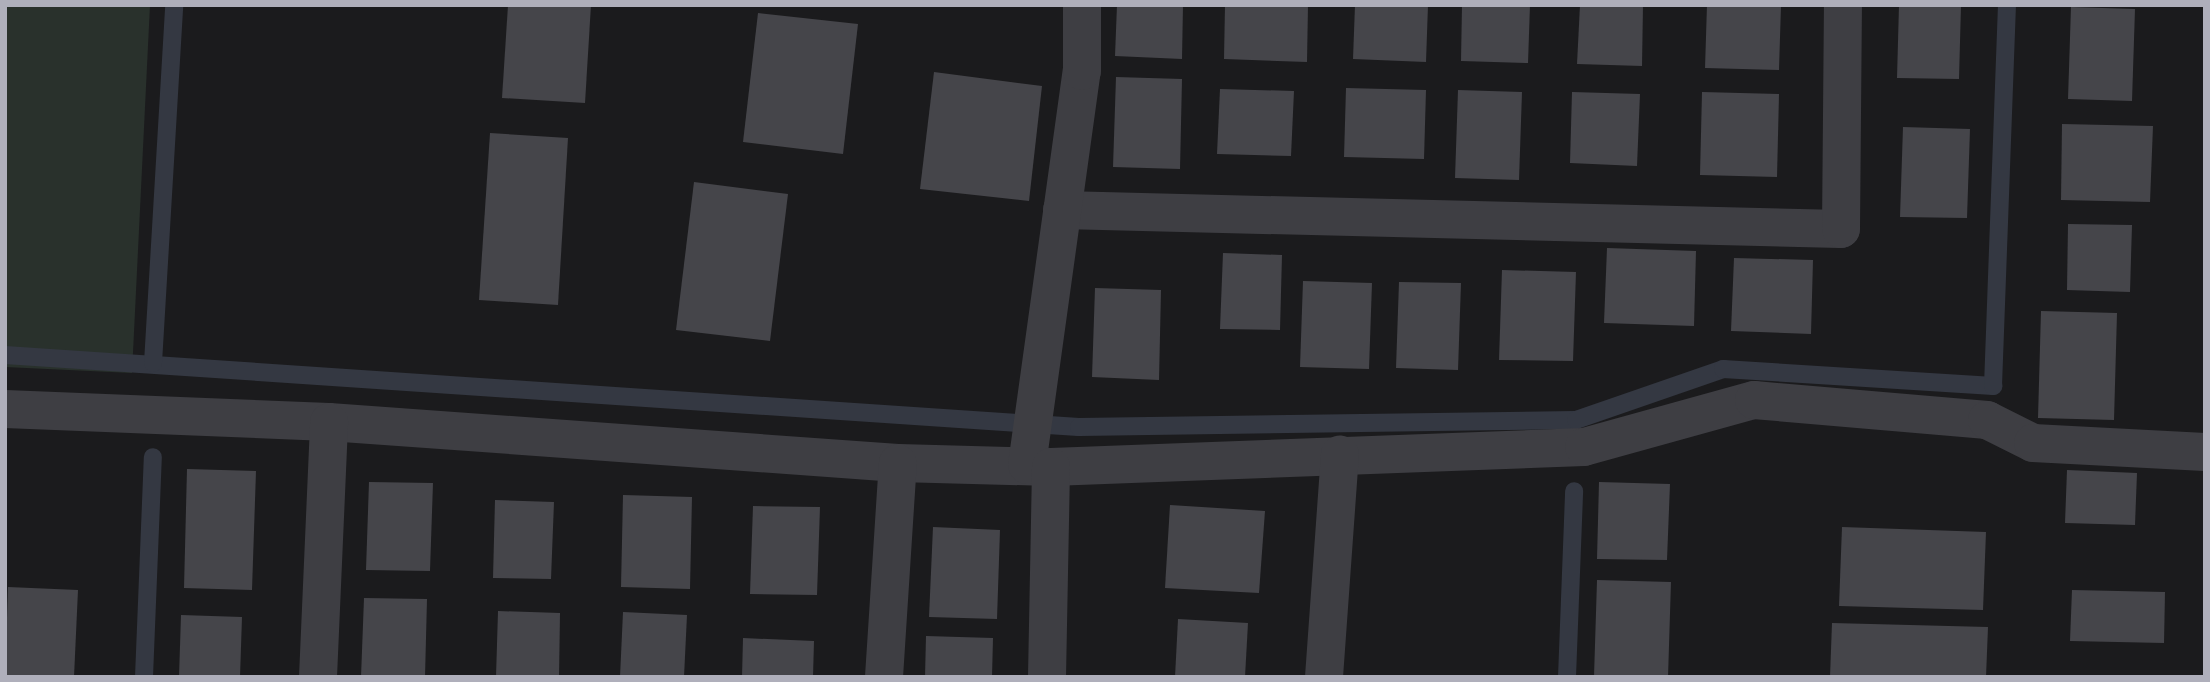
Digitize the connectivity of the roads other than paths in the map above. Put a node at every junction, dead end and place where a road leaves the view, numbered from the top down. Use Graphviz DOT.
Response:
graph roads {
  1 [pos="1082,5"];
  2 [pos="1843,5"];
  3 [pos="1062,210"];
  4 [pos="5,408"];
  5 [pos="329,422"];
  6 [pos="2205,452"];
  7 [pos="1340,455"];
  8 [pos="898,463"];
  9 [pos="1039,466"];
  10 [pos="318,677"];
  11 [pos="884,677"];
  12 [pos="1047,677"];
  13 [pos="1324,677"];
  1 -- 3 [label="street"];
  2 -- 3 [label="street"];
  3 -- 9 [label="street"];
  4 -- 5 [label="street"];
  5 -- 8 [label="street"];
  5 -- 10 [label="street"];
  6 -- 7 [label="street"];
  7 -- 9 [label="street"];
  7 -- 13 [label="street"];
  8 -- 9 [label="street"];
  8 -- 11 [label="street"];
  9 -- 12 [label="street"];
}
